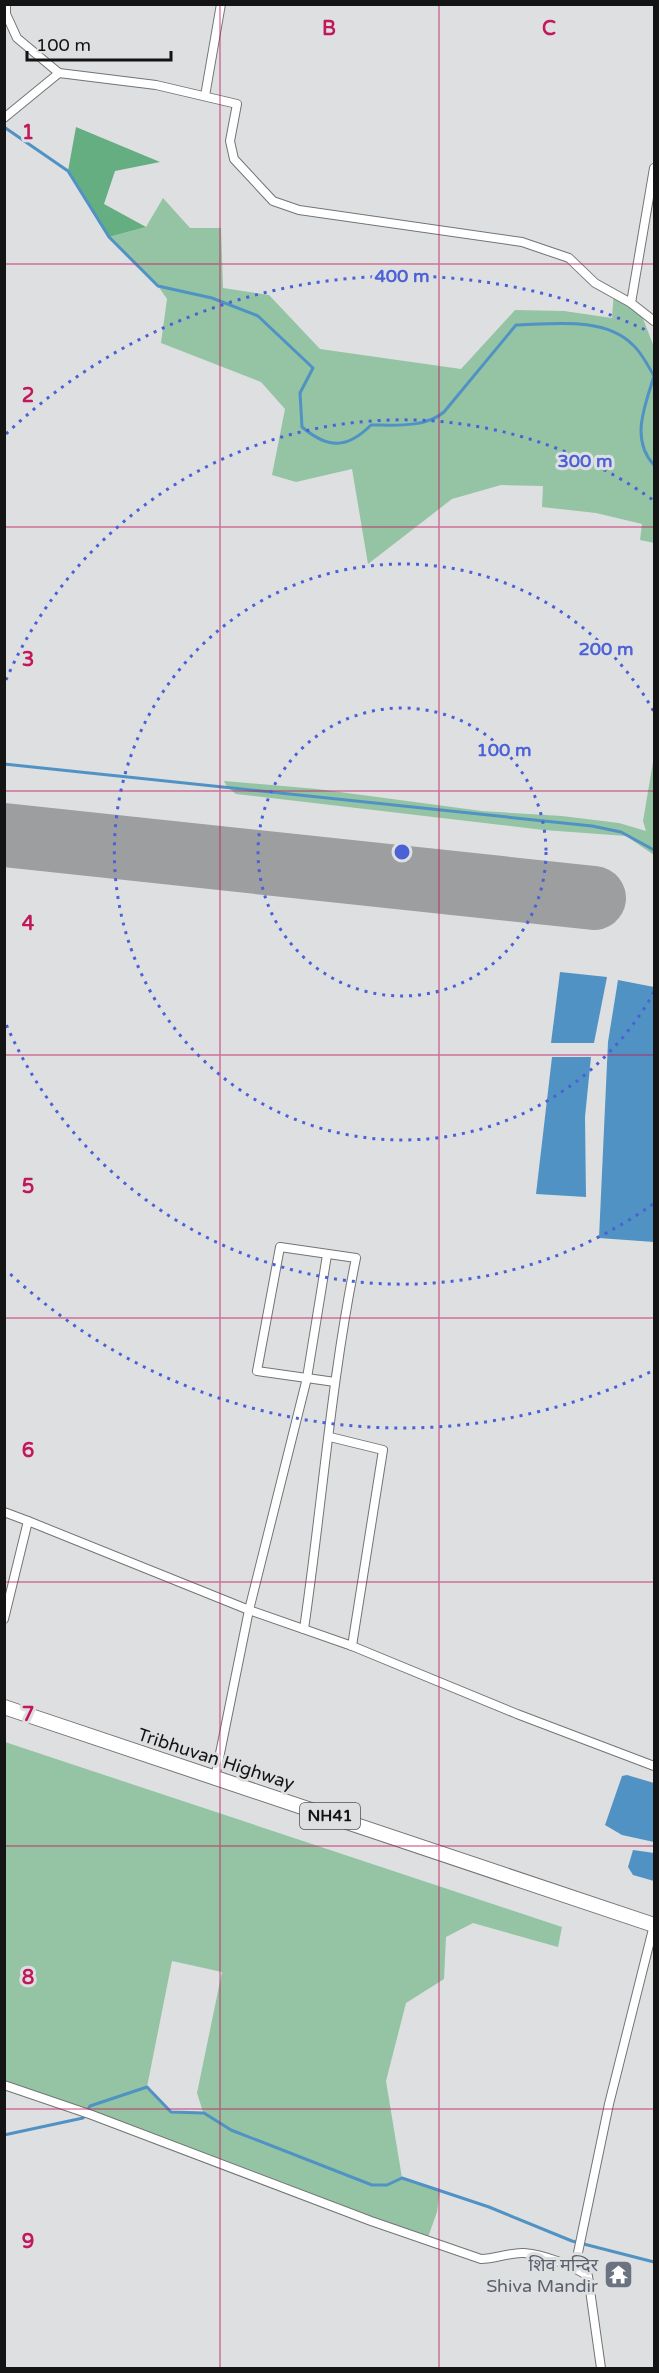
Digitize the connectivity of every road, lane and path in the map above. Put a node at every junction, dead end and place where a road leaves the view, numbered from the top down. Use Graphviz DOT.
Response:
graph roads {
  1 [pos="6,4"];
  2 [pos="221,4"];
  3 [pos="59,73"];
  4 [pos="205,96"];
  5 [pos="4,118"];
  6 [pos="654,168"];
  7 [pos="631,303"];
  8 [pos="654,321"];
  9 [pos="327,1255"];
  10 [pos="307,1378"];
  11 [pos="335,1382"];
  12 [pos="330,1437"];
  13 [pos="4,1512"];
  14 [pos="28,1521"];
  15 [pos="249,1610"];
  16 [pos="4,1619"];
  17 [pos="304,1629"];
  18 [pos="352,1646"];
  19 [pos="4,1707"];
  20 [pos="654,1766"];
  21 [pos="215,1778"];
  22 [pos="654,1925"];
  23 [pos="4,2085"];
  24 [pos="575,2267"];
  25 [pos="601,2368"];
  1 -- 3 [label="street"];
  2 -- 4 [label="street"];
  3 -- 4 [label="street"];
  3 -- 5 [label="street"];
  4 -- 7 [label="street"];
  6 -- 7 [label="street"];
  7 -- 8 [label="street"];
  9 -- 10 [label="street"];
  9 -- 10 [label="street"];
  9 -- 11 [label="street"];
  10 -- 11 [label="street"];
  10 -- 15 [label="street"];
  11 -- 12 [label="street"];
  12 -- 17 [label="street"];
  12 -- 18 [label="street"];
  13 -- 14 [label="street"];
  14 -- 15 [label="street"];
  14 -- 16 [label="street"];
  15 -- 17 [label="street"];
  15 -- 21 [label="street"];
  17 -- 18 [label="street"];
  18 -- 20 [label="street"];
  19 -- 21 [label="highway, Tribhuvan Highway / NH41"];
  21 -- 22 [label="highway, Tribhuvan Highway / NH41"];
  22 -- 24 [label="street"];
  23 -- 24 [label="street"];
  24 -- 25 [label="street"];
}
